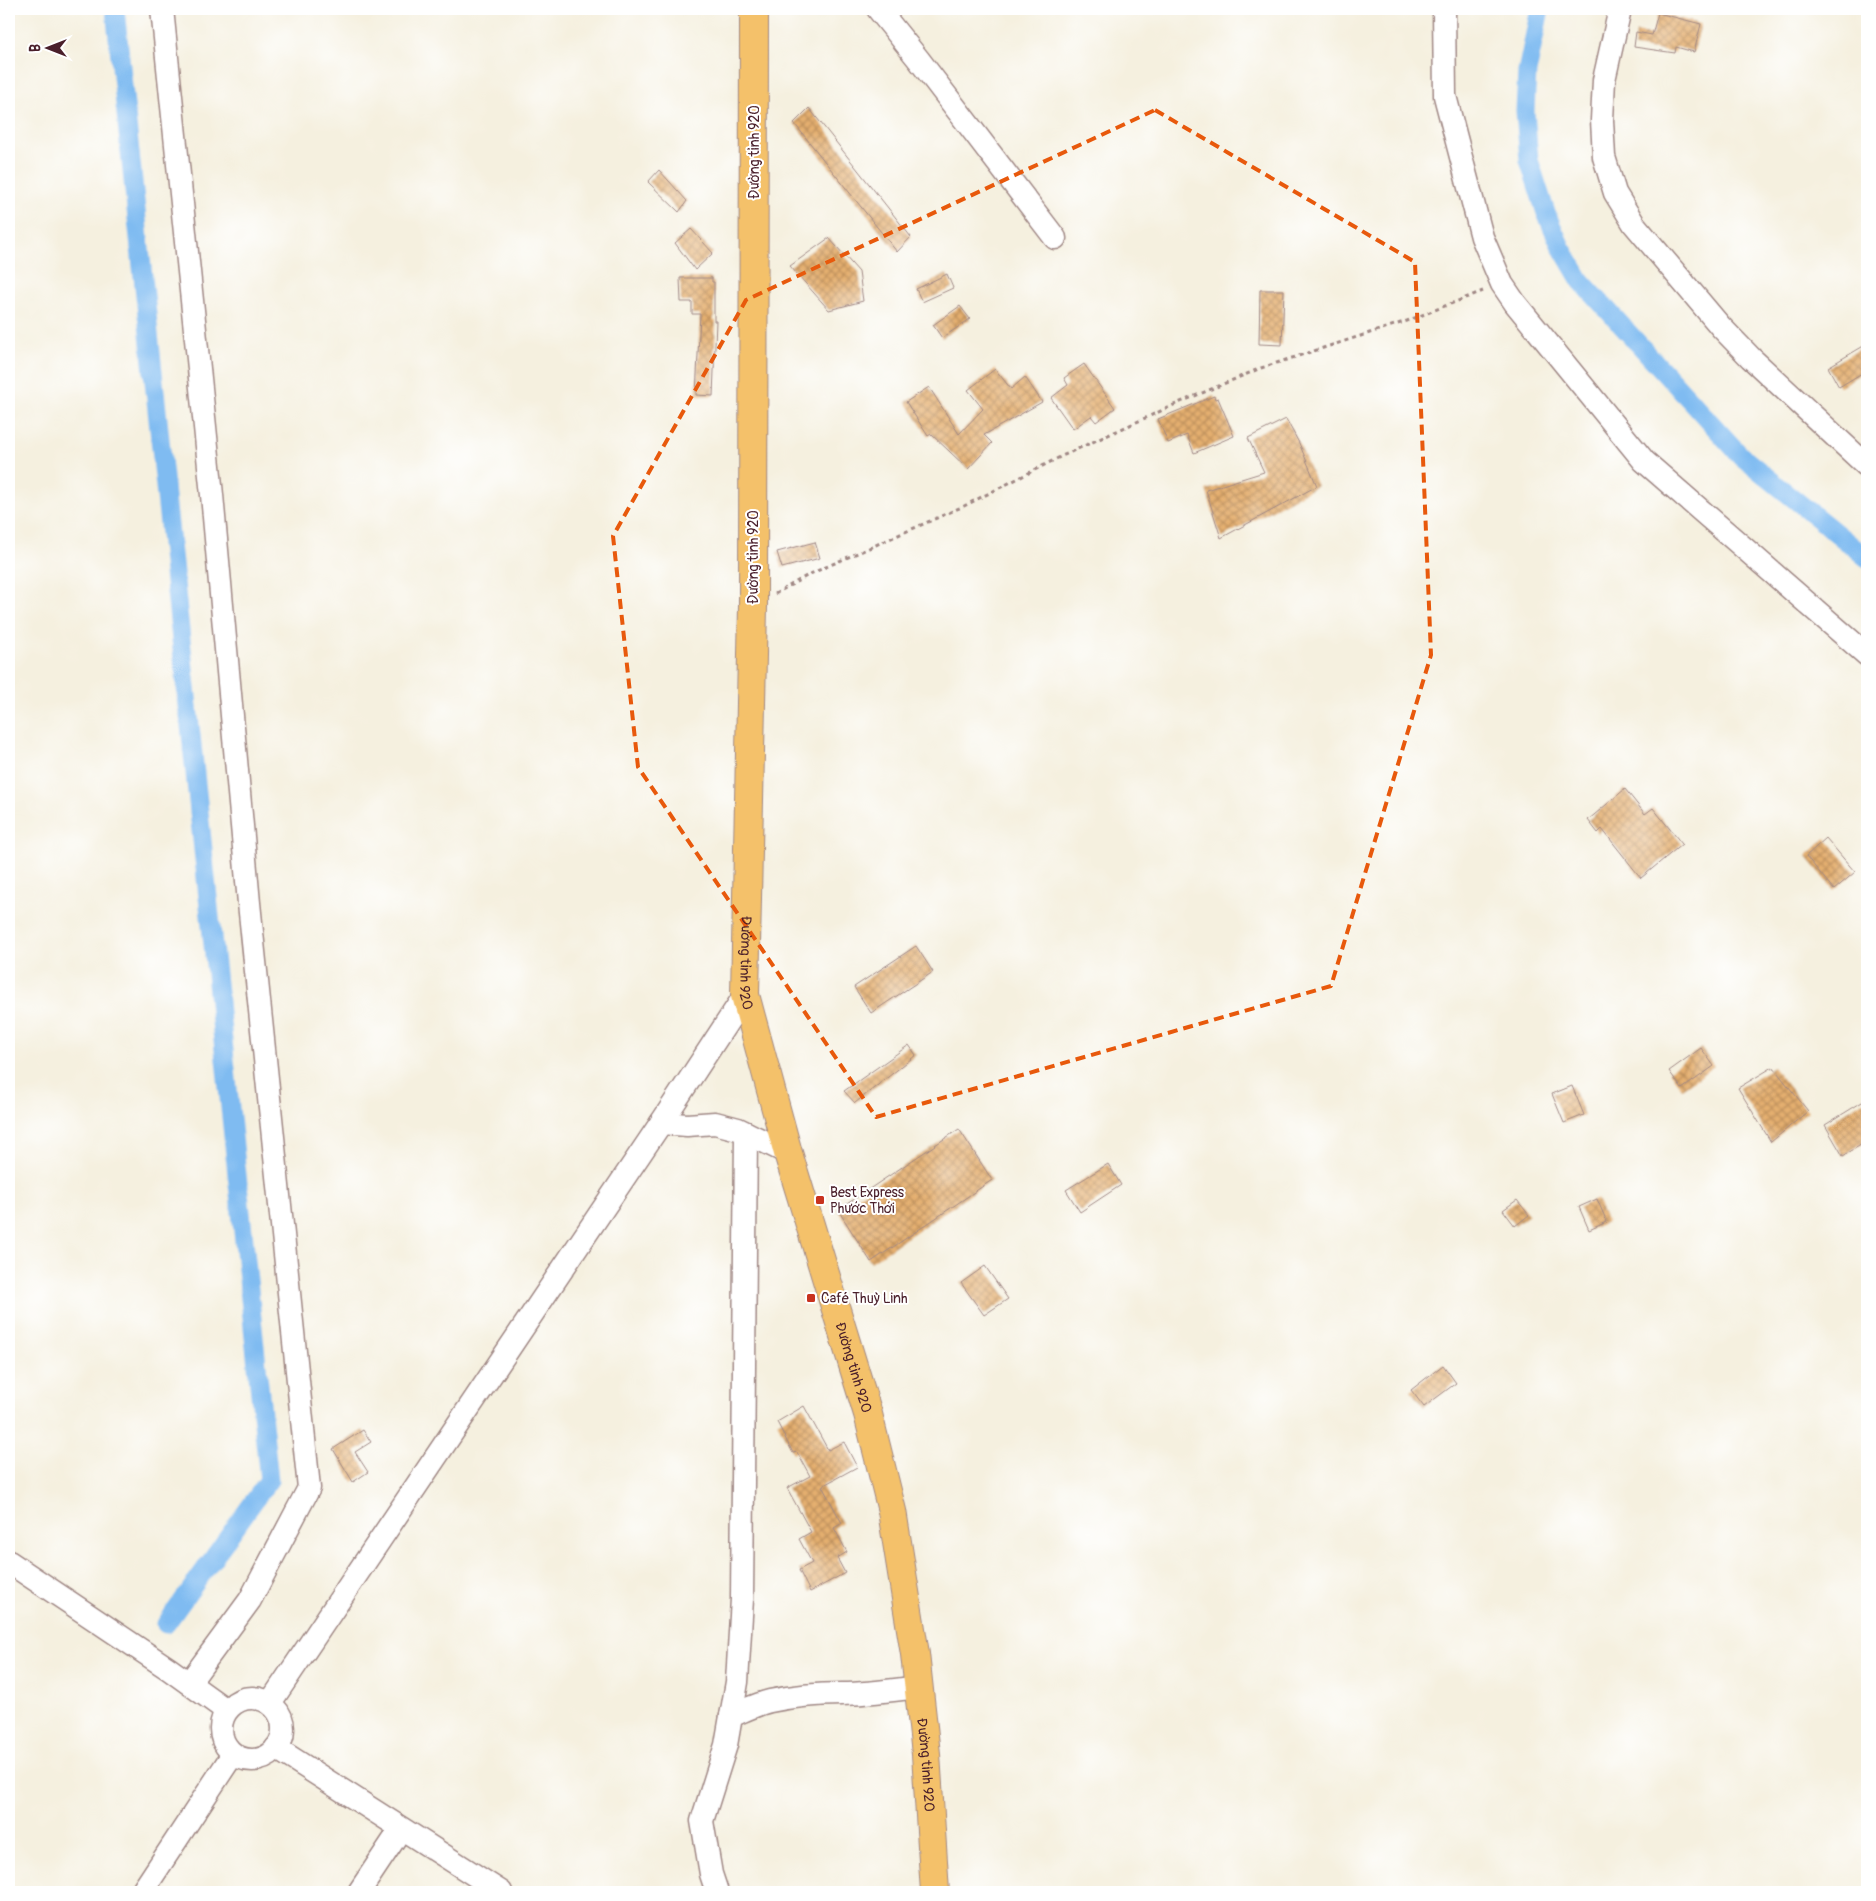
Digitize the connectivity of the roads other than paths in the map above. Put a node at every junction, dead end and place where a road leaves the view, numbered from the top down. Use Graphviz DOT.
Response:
graph roads {
  1 [pos="162,9"];
  2 [pos="754,9"];
  3 [pos="878,9"];
  4 [pos="1444,9"];
  5 [pos="1620,9"];
  6 [pos="1055,238"];
  7 [pos="1867,466"];
  8 [pos="1867,655"];
  9 [pos="745,995"];
  10 [pos="661,1123"];
  11 [pos="746,1133"];
  12 [pos="788,1153"];
  13 [pos="9,1562"];
  14 [pos="737,1672"];
  15 [pos="189,1683"];
  16 [pos="919,1687"];
  17 [pos="769,1701"];
  18 [pos="270,1704"];
  19 [pos="226,1710"];
  20 [pos="731,1716"];
  21 [pos="276,1748"];
  22 [pos="233,1754"];
  23 [pos="401,1829"];
  24 [pos="142,1892"];
  25 [pos="359,1892"];
  26 [pos="501,1892"];
  27 [pos="717,1892"];
  28 [pos="935,1892"];
  1 -- 15 [label="street"];
  2 -- 9 [label="main road, Đường tỉnh 920"];
  3 -- 6 [label="street"];
  4 -- 8 [label="street"];
  5 -- 7 [label="street"];
  9 -- 10 [label="street"];
  9 -- 12 [label="main road, Đường tỉnh 920"];
  10 -- 11 [label="street"];
  10 -- 18 [label="street"];
  11 -- 12 [label="street"];
  11 -- 14 [label="street"];
  12 -- 16 [label="main road, Đường tỉnh 920"];
  13 -- 15 [label="street"];
  14 -- 17 [label="street"];
  14 -- 20 [label="street"];
  15 -- 19 [label="street"];
  16 -- 17 [label="street"];
  16 -- 28 [label="main road, Đường tỉnh 920"];
  17 -- 20 [label="street"];
  18 -- 19 [label="street"];
  18 -- 21 [label="street"];
  19 -- 22 [label="street"];
  20 -- 27 [label="street"];
  21 -- 22 [label="street"];
  21 -- 23 [label="street"];
  22 -- 24 [label="street"];
  23 -- 25 [label="street"];
  23 -- 26 [label="street"];
}
